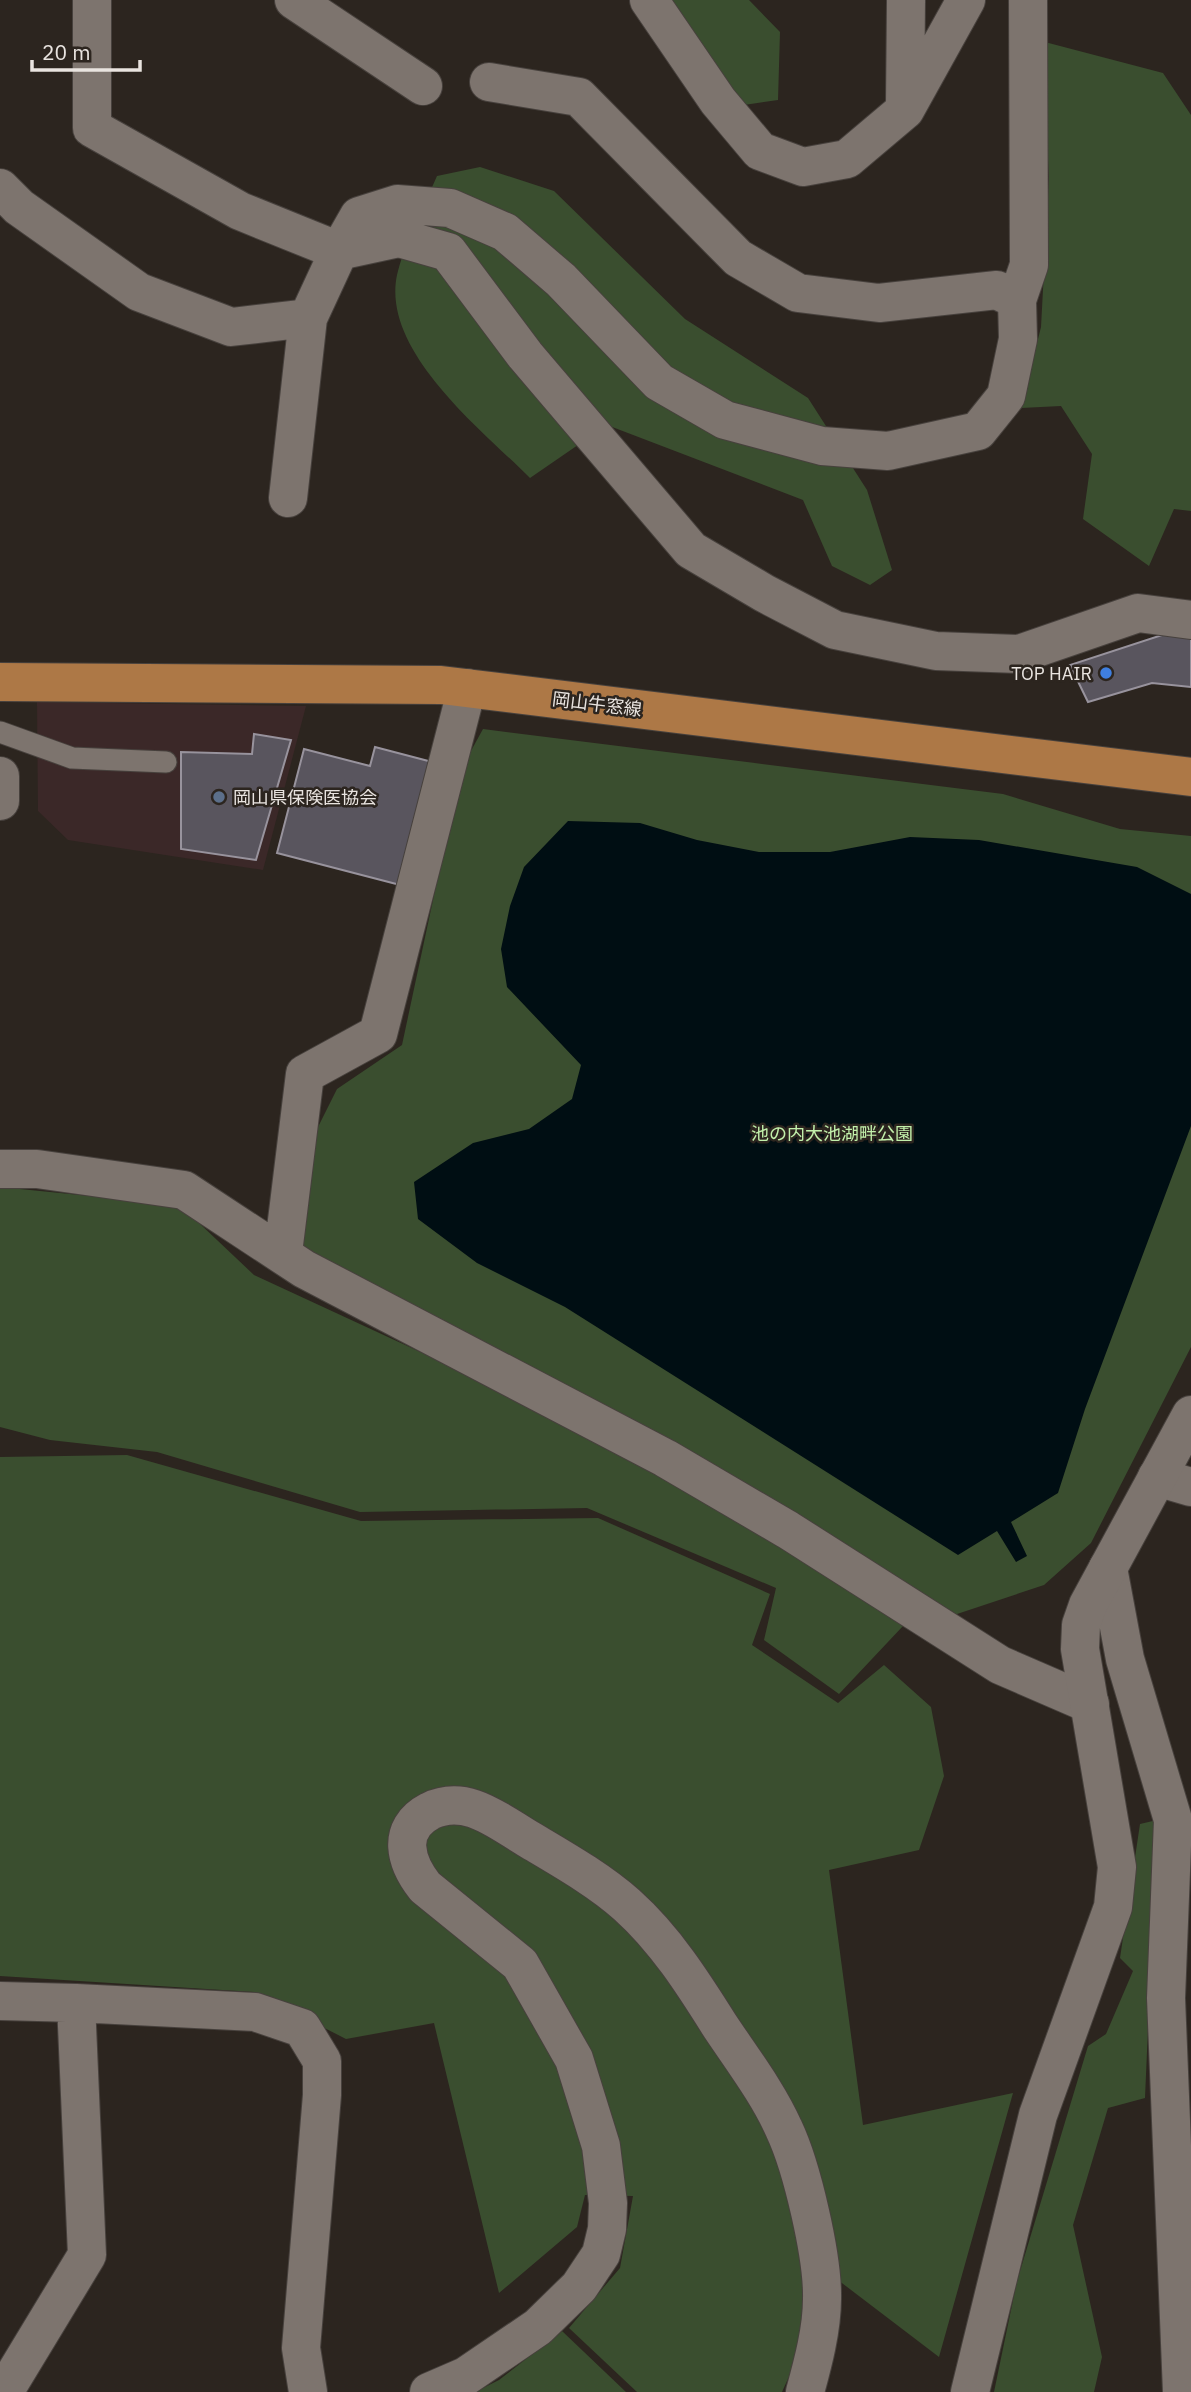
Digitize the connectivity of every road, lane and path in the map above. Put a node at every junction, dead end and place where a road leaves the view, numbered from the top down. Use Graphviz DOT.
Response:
graph roads {
  1 [pos="92,0"];
  2 [pos="293,0"];
  3 [pos="649,0"];
  4 [pos="906,0"];
  5 [pos="966,0"];
  6 [pos="1028,0"];
  7 [pos="489,82"];
  8 [pos="423,86"];
  9 [pos="905,110"];
  10 [pos="0,188"];
  11 [pos="339,251"];
  12 [pos="1017,300"];
  13 [pos="308,318"];
  14 [pos="288,498"];
  15 [pos="1191,620"];
  16 [pos="0,682"];
  17 [pos="467,688"];
  18 [pos="0,732"];
  19 [pos="166,762"];
  20 [pos="0,776"];
  21 [pos="1191,777"];
  22 [pos="0,802"];
  23 [pos="0,1169"];
  24 [pos="283,1253"];
  25 [pos="1191,1415"];
  26 [pos="1174,1482"];
  27 [pos="1108,1568"];
  28 [pos="1090,1704"];
  29 [pos="1182,1821"];
  30 [pos="0,2001"];
  31 [pos="76,2004"];
  32 [pos="4,2392"];
  33 [pos="307,2392"];
  34 [pos="429,2392"];
  35 [pos="805,2392"];
  36 [pos="970,2392"];
  37 [pos="1182,2392"];
  1 -- 11 [label="street"];
  2 -- 8 [label="street"];
  3 -- 9 [label="street"];
  4 -- 9 [label="street"];
  5 -- 9 [label="street"];
  6 -- 12 [label="street"];
  7 -- 12 [label="street"];
  10 -- 13 [label="street"];
  11 -- 12 [label="street"];
  11 -- 13 [label="street"];
  11 -- 15 [label="street"];
  13 -- 14 [label="street"];
  16 -- 17 [label="main road, 岡山牛窓線"];
  17 -- 21 [label="main road, 岡山牛窓線"];
  17 -- 24 [label="street"];
  18 -- 19 [label="lane"];
  20 -- 22 [label="street"];
  23 -- 24 [label="street"];
  24 -- 28 [label="street"];
  25 -- 26 [label="street"];
  26 -- 27 [label="street"];
  27 -- 28 [label="street"];
  27 -- 29 [label="street"];
  28 -- 36 [label="street"];
  29 -- 37 [label="street"];
  30 -- 31 [label="street"];
  31 -- 32 [label="street"];
  31 -- 33 [label="street"];
  34 -- 35 [label="street"];
}
